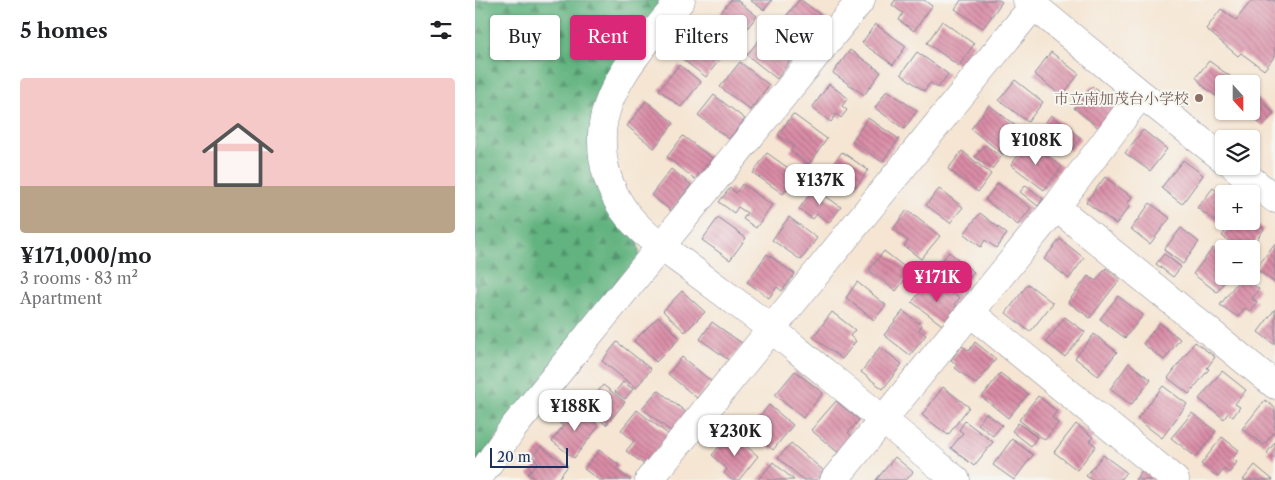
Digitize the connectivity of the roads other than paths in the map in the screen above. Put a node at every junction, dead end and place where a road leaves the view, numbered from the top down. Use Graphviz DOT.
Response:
graph roads {
  1 [pos="681,0"];
  2 [pos="861,0"];
  3 [pos="1031,3"];
  4 [pos="1141,94"];
  5 [pos="1215,151"];
  6 [pos="1245,175"];
  7 [pos="1275,199"];
  8 [pos="1056,207"];
  9 [pos="661,246"];
  10 [pos="971,313"];
  11 [pos="771,329"];
  12 [pos="1275,384"];
  13 [pos="883,420"];
  14 [pos="477,480"];
  15 [pos="649,480"];
  16 [pos="834,480"];
  17 [pos="957,480"];
  18 [pos="1175,480"];
  1 -- 9 [label="street"];
  2 -- 9 [label="street"];
  3 -- 4 [label="street"];
  3 -- 11 [label="street"];
  4 -- 5 [label="street"];
  4 -- 8 [label="street"];
  6 -- 7 [label="street"];
  8 -- 10 [label="street"];
  8 -- 12 [label="street"];
  9 -- 11 [label="street"];
  9 -- 14 [label="street"];
  10 -- 13 [label="street"];
  10 -- 18 [label="street"];
  11 -- 13 [label="street"];
  11 -- 15 [label="street"];
  13 -- 16 [label="street"];
  13 -- 17 [label="street"];
}
